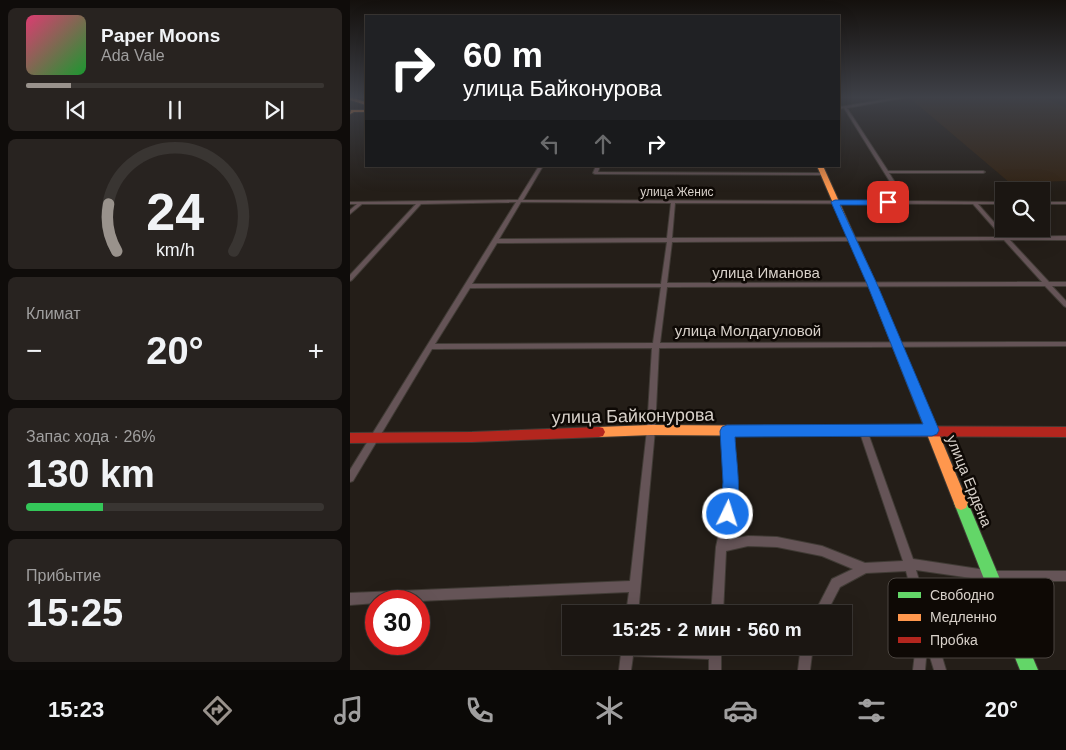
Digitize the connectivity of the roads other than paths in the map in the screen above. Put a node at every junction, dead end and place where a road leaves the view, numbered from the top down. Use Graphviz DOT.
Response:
graph roads {
  1 [pos="859,128"];
  2 [pos="540,167"];
  3 [pos="598,167"];
  4 [pos="821,170"];
  5 [pos="886,172"];
  6 [pos="983,172"];
  7 [pos="520,201"];
  8 [pos="420,202"];
  9 [pos="673,202"];
  10 [pos="835,202"];
  11 [pos="906,202"];
  12 [pos="350,203"];
  13 [pos="361,203"];
  14 [pos="974,203"];
  15 [pos="995,203"];
  16 [pos="1050,203"];
  17 [pos="1066,203"];
  18 [pos="350,213"];
  19 [pos="1066,238"];
  20 [pos="851,239"];
  21 [pos="1006,239"];
  22 [pos="670,240"];
  23 [pos="494,241"];
  24 [pos="350,279"];
  25 [pos="872,284"];
  26 [pos="1047,284"];
  27 [pos="1066,284"];
  28 [pos="467,286"];
  29 [pos="665,286"];
  30 [pos="1066,305"];
  31 [pos="1066,344"];
  32 [pos="656,345"];
  33 [pos="897,345"];
  34 [pos="429,347"];
  35 [pos="651,430"];
  36 [pos="862,430"];
  37 [pos="932,430"];
  38 [pos="727,431"];
  39 [pos="1066,432"];
  40 [pos="375,437"];
  41 [pos="350,438"];
  42 [pos="350,478"];
  43 [pos="721,547"];
  44 [pos="909,565"];
  45 [pos="865,568"];
  46 [pos="992,576"];
  47 [pos="1066,576"];
  48 [pos="913,578"];
  49 [pos="636,586"];
  50 [pos="350,599"];
  51 [pos="633,605"];
  52 [pos="718,605"];
  53 [pos="825,605"];
  54 [pos="627,655"];
  55 [pos="715,655"];
  56 [pos="806,655"];
  57 [pos="936,658"];
  58 [pos="1024,658"];
  59 [pos="626,670"];
  60 [pos="715,670"];
  61 [pos="804,670"];
  62 [pos="940,670"];
  63 [pos="1029,670"];
  1 -- 5 [label="street"];
  2 -- 7 [label="street"];
  3 -- 4 [label="street"];
  4 -- 10 [label="street, улица Ердена"];
  5 -- 6 [label="street"];
  5 -- 11 [label="street"];
  7 -- 8 [label="street, улица Женис"];
  7 -- 9 [label="street, улица Женис"];
  7 -- 23 [label="street"];
  8 -- 13 [label="street, улица Женис"];
  8 -- 24 [label="street"];
  9 -- 10 [label="street, улица Женис"];
  9 -- 22 [label="street"];
  10 -- 11 [label="street, улица Женис"];
  10 -- 20 [label="street, улица Ердена"];
  11 -- 14 [label="street, улица Женис"];
  12 -- 13 [label="street, улица Женис"];
  13 -- 18 [label="street"];
  14 -- 15 [label="street, улица Женис"];
  14 -- 21 [label="street"];
  16 -- 17 [label="street"];
  19 -- 21 [label="street"];
  20 -- 21 [label="street"];
  20 -- 22 [label="street"];
  20 -- 25 [label="street, улица Ердена"];
  21 -- 26 [label="street"];
  22 -- 23 [label="street"];
  22 -- 29 [label="street"];
  23 -- 28 [label="street"];
  25 -- 26 [label="street, улица Иманова"];
  25 -- 29 [label="street, улица Иманова"];
  25 -- 33 [label="street, улица Ердена"];
  26 -- 27 [label="street, улица Иманова"];
  26 -- 30 [label="street"];
  28 -- 29 [label="street, улица Иманова"];
  28 -- 34 [label="street"];
  29 -- 32 [label="street"];
  31 -- 33 [label="street, улица Молдагуловой"];
  32 -- 33 [label="street, улица Молдагуловой"];
  32 -- 34 [label="street, улица Молдагуловой"];
  32 -- 35 [label="street"];
  33 -- 37 [label="street, улица Ердена"];
  34 -- 40 [label="street"];
  35 -- 38 [label="street, улица Байконурова"];
  35 -- 40 [label="street, улица Байконурова"];
  35 -- 49 [label="street"];
  36 -- 37 [label="street, улица Байконурова"];
  36 -- 38 [label="street, улица Байконурова"];
  36 -- 44 [label="street"];
  37 -- 39 [label="street, улица Байконурова"];
  37 -- 46 [label="street, улица Ердена"];
  38 -- 43 [label="street"];
  40 -- 41 [label="street, улица Байконурова"];
  40 -- 42 [label="street"];
  43 -- 45 [label="street"];
  43 -- 52 [label="street"];
  44 -- 45 [label="street"];
  44 -- 46 [label="street"];
  44 -- 48 [label="street"];
  45 -- 53 [label="street"];
  46 -- 47 [label="street"];
  49 -- 50 [label="street"];
  49 -- 51 [label="street"];
  54 -- 59 [label="street"];
  55 -- 60 [label="street"];
  56 -- 61 [label="street"];
  57 -- 62 [label="street"];
  58 -- 63 [label="street, улица Ердена"];
}
